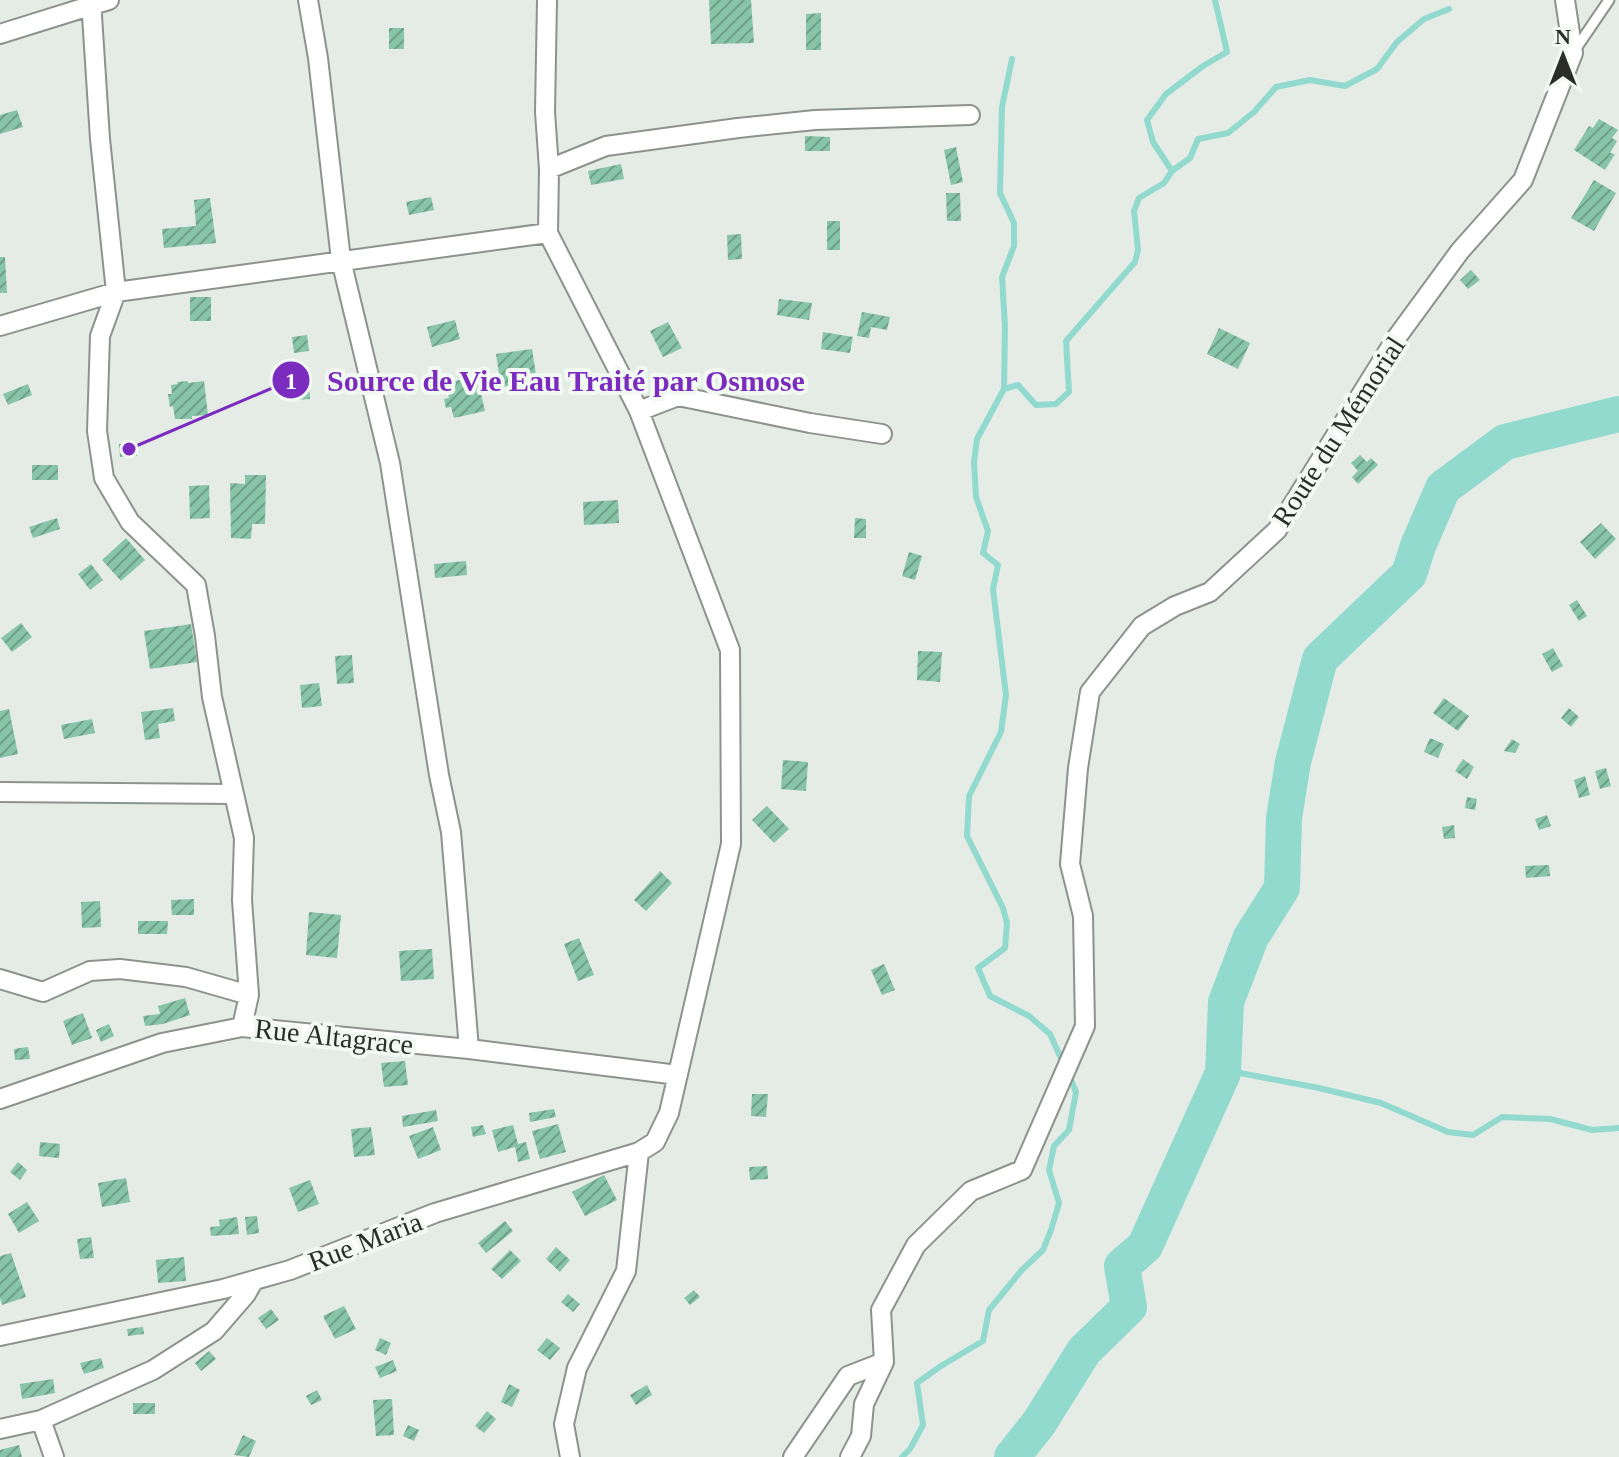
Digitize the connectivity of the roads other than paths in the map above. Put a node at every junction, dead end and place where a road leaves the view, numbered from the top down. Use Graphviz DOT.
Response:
graph roads {
  1 [pos="308,0"];
  2 [pos="547,0"];
  3 [pos="1565,0"];
  4 [pos="1609,0"];
  5 [pos="97,2"];
  6 [pos="0,34"];
  7 [pos="1573,53"];
  8 [pos="970,115"];
  9 [pos="549,169"];
  10 [pos="548,233"];
  11 [pos="341,260"];
  12 [pos="116,292"];
  13 [pos="0,326"];
  14 [pos="639,411"];
  15 [pos="882,434"];
  16 [pos="0,792"];
  17 [pos="234,794"];
  18 [pos="0,979"];
  19 [pos="249,995"];
  20 [pos="242,1027"];
  21 [pos="469,1049"];
  22 [pos="678,1075"];
  23 [pos="0,1099"];
  24 [pos="639,1152"];
  25 [pos="254,1280"];
  26 [pos="0,1336"];
  27 [pos="884,1362"];
  28 [pos="41,1420"];
  29 [pos="0,1429"];
  30 [pos="54,1457"];
  31 [pos="570,1457"];
  32 [pos="793,1457"];
  33 [pos="850,1457"];
  1 -- 11 [label="street"];
  2 -- 9 [label="street"];
  3 -- 7 [label="street"];
  4 -- 7 [label="lane"];
  5 -- 6 [label="street"];
  5 -- 12 [label="street"];
  7 -- 27 [label="street, Route du Mémorial"];
  8 -- 9 [label="street"];
  9 -- 10 [label="street"];
  10 -- 11 [label="street"];
  10 -- 14 [label="street"];
  11 -- 12 [label="street"];
  11 -- 21 [label="street"];
  12 -- 13 [label="street"];
  12 -- 17 [label="street"];
  14 -- 15 [label="street"];
  14 -- 22 [label="street"];
  16 -- 17 [label="street"];
  17 -- 19 [label="street"];
  18 -- 19 [label="street"];
  19 -- 20 [label="street"];
  20 -- 21 [label="street, Rue Altagrace"];
  20 -- 23 [label="street, Rue Altagrace"];
  21 -- 22 [label="street, Rue Altagrace"];
  22 -- 24 [label="street"];
  24 -- 25 [label="street, Rue Maria"];
  24 -- 31 [label="street"];
  25 -- 26 [label="street, Rue Maria"];
  25 -- 28 [label="street"];
  27 -- 32 [label="street"];
  27 -- 33 [label="street, Route du Mémorial"];
  28 -- 29 [label="street"];
  28 -- 30 [label="street"];
}
